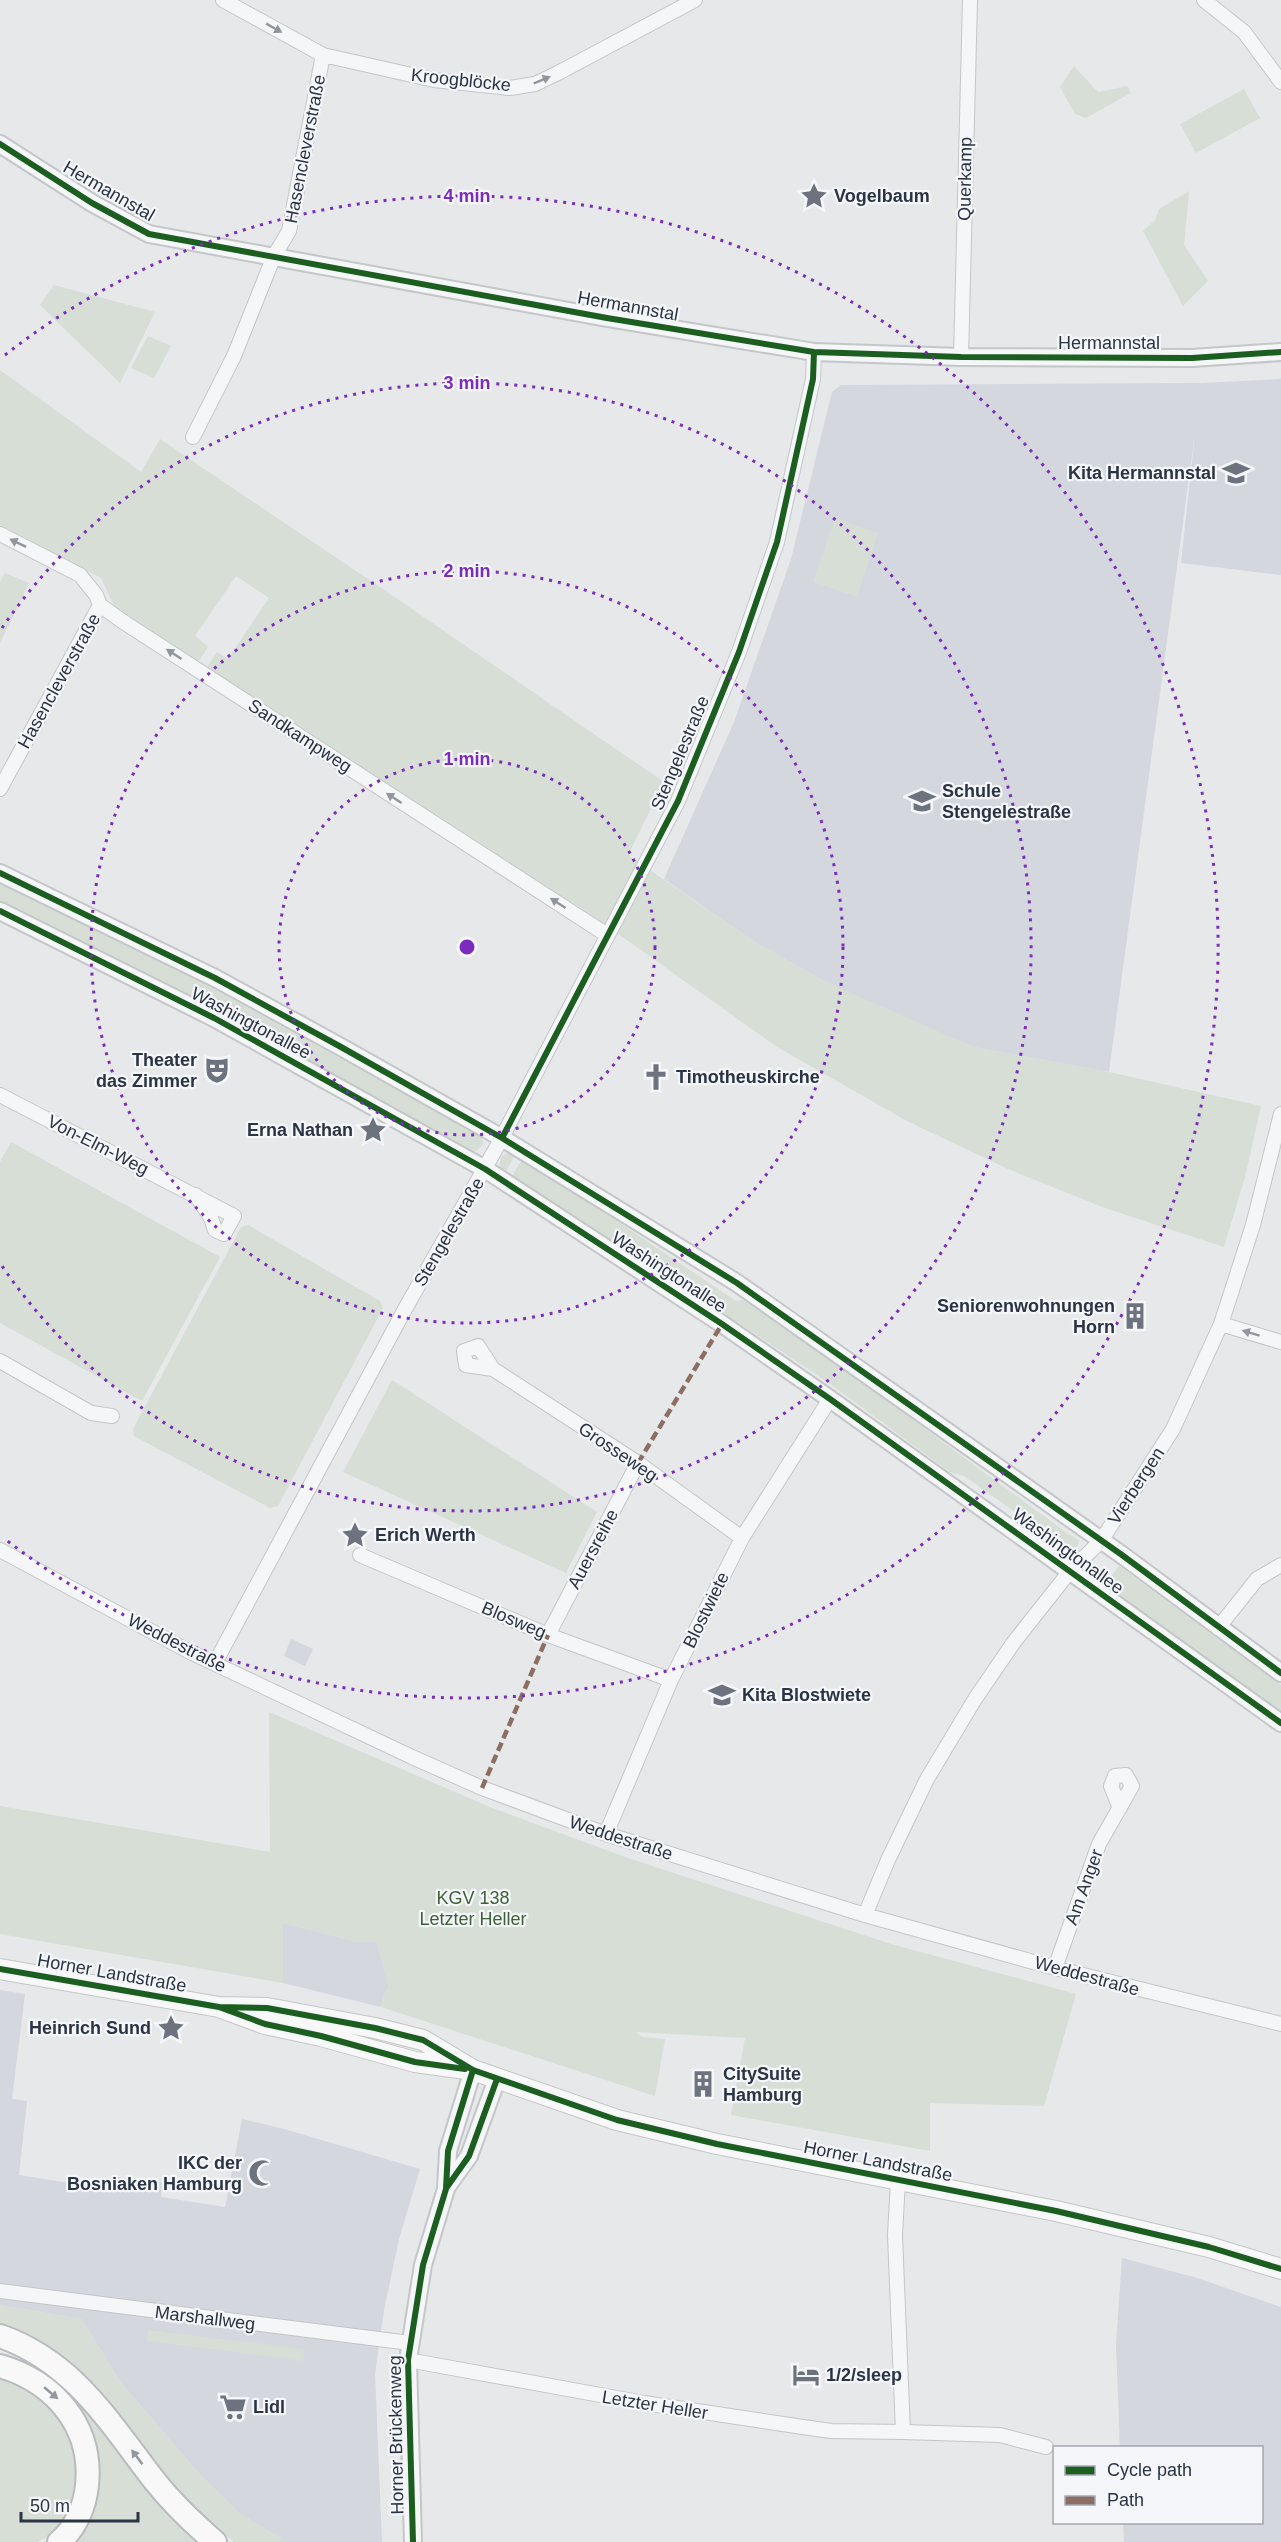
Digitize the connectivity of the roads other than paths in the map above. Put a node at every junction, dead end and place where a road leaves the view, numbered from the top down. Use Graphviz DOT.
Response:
graph roads {
  1 [pos="223,0"];
  2 [pos="695,0"];
  3 [pos="970,0"];
  4 [pos="1204,0"];
  5 [pos="322,55"];
  6 [pos="1281,82"];
  7 [pos="0,144"];
  8 [pos="274,256"];
  9 [pos="1281,351"];
  10 [pos="814,352"];
  11 [pos="961,357"];
  12 [pos="193,437"];
  13 [pos="0,534"];
  14 [pos="100,605"];
  15 [pos="1,785"];
  16 [pos="0,873"];
  17 [pos="0,911"];
  18 [pos="607,935"];
  19 [pos="0,1095"];
  20 [pos="1281,1114"];
  21 [pos="502,1138"];
  22 [pos="485,1169"];
  23 [pos="196,1195"];
  24 [pos="1221,1324"];
  25 [pos="1281,1342"];
  26 [pos="0,1361"];
  27 [pos="493,1369"];
  28 [pos="830,1399"];
  29 [pos="112,1416"];
  30 [pos="638,1463"];
  31 [pos="742,1538"];
  32 [pos="1101,1541"];
  33 [pos="0,1550"];
  34 [pos="360,1555"];
  35 [pos="1281,1564"];
  36 [pos="1070,1571"];
  37 [pos="1218,1628"];
  38 [pos="548,1635"];
  39 [pos="215,1664"];
  40 [pos="1281,1673"];
  41 [pos="671,1680"];
  42 [pos="1281,1723"];
  43 [pos="1120,1808"];
  44 [pos="606,1834"];
  45 [pos="865,1916"];
  46 [pos="1055,1968"];
  47 [pos="0,1969"];
  48 [pos="1281,2024"];
  49 [pos="473,2070"];
  50 [pos="498,2079"];
  51 [pos="897,2180"];
  52 [pos="446,2189"];
  53 [pos="1281,2269"];
  54 [pos="0,2290"];
  55 [pos="0,2336"];
  56 [pos="410,2343"];
  57 [pos="408,2360"];
  58 [pos="0,2366"];
  59 [pos="903,2432"];
  60 [pos="1046,2447"];
  61 [pos="59,2542"];
  62 [pos="215,2542"];
  63 [pos="413,2542"];
  1 -- 5 [label="street, Kroogblöcke, one-way"];
  5 -- 2 [label="street, Kroogblöcke, one-way"];
  3 -- 11 [label="street, Querkamp"];
  4 -- 6 [label="street"];
  5 -- 8 [label="street, Hasencleverstraße"];
  7 -- 8 [label="street, Hermannstal"];
  8 -- 10 [label="street, Hermannstal"];
  8 -- 12 [label="street, Hasencleverstraße"];
  9 -- 11 [label="street, Hermannstal"];
  10 -- 11 [label="street, Hermannstal"];
  10 -- 18 [label="street, Stengelestraße"];
  14 -- 13 [label="street, Sandkampweg, one-way"];
  14 -- 15 [label="street, Hasencleverstraße"];
  18 -- 14 [label="street, Sandkampweg, one-way"];
  16 -- 21 [label="street, Washingtonallee"];
  17 -- 22 [label="street, Washingtonallee"];
  18 -- 21 [label="street, Stengelestraße"];
  19 -- 23 [label="street, Von-Elm-Weg"];
  20 -- 24 [label="street, Vierbergen"];
  21 -- 22 [label="street, Stengelestraße"];
  21 -- 32 [label="street, Washingtonallee"];
  22 -- 28 [label="street, Washingtonallee"];
  22 -- 39 [label="street, Stengelestraße"];
  25 -- 24 [label="street, one-way"];
  24 -- 32 [label="street, Vierbergen"];
  26 -- 29 [label="street"];
  27 -- 30 [label="street, Grosseweg"];
  28 -- 31 [label="street, Blostwiete"];
  28 -- 36 [label="street, Washingtonallee"];
  30 -- 31 [label="street, Grosseweg"];
  30 -- 38 [label="street, Auersreihe"];
  31 -- 41 [label="street, Blostwiete"];
  32 -- 36 [label="street, Vierbergen"];
  32 -- 37 [label="street, Washingtonallee"];
  33 -- 39 [label="street, Weddestraße"];
  34 -- 38 [label="street, Blosweg"];
  35 -- 37 [label="street"];
  36 -- 42 [label="street, Washingtonallee"];
  36 -- 45 [label="street, Vierbergen"];
  37 -- 40 [label="street, Washingtonallee"];
  38 -- 41 [label="street, Blosweg"];
  39 -- 44 [label="street, Weddestraße"];
  41 -- 44 [label="street, Blostwiete"];
  43 -- 46 [label="street, Am Anger"];
  44 -- 45 [label="street, Weddestraße"];
  45 -- 46 [label="street, Weddestraße"];
  46 -- 48 [label="street, Weddestraße"];
  47 -- 49 [label="main road, Horner Landstraße"];
  49 -- 50 [label="main road, Horner Landstraße"];
  49 -- 52 [label="street, Horner Brückenweg"];
  50 -- 51 [label="main road, Horner Landstraße"];
  50 -- 52 [label="street, Horner Brückenweg"];
  51 -- 53 [label="main road, Horner Landstraße"];
  51 -- 59 [label="street"];
  52 -- 56 [label="street, Horner Brückenweg"];
  54 -- 56 [label="street, Marshallweg"];
  62 -- 55 [label="highway, one-way"];
  56 -- 57 [label="street, Horner Brückenweg"];
  57 -- 59 [label="street, Letzter Heller"];
  57 -- 63 [label="street, Horner Brückenweg"];
  58 -- 61 [label="highway, one-way"];
  59 -- 60 [label="street, Letzter Heller"];
}
